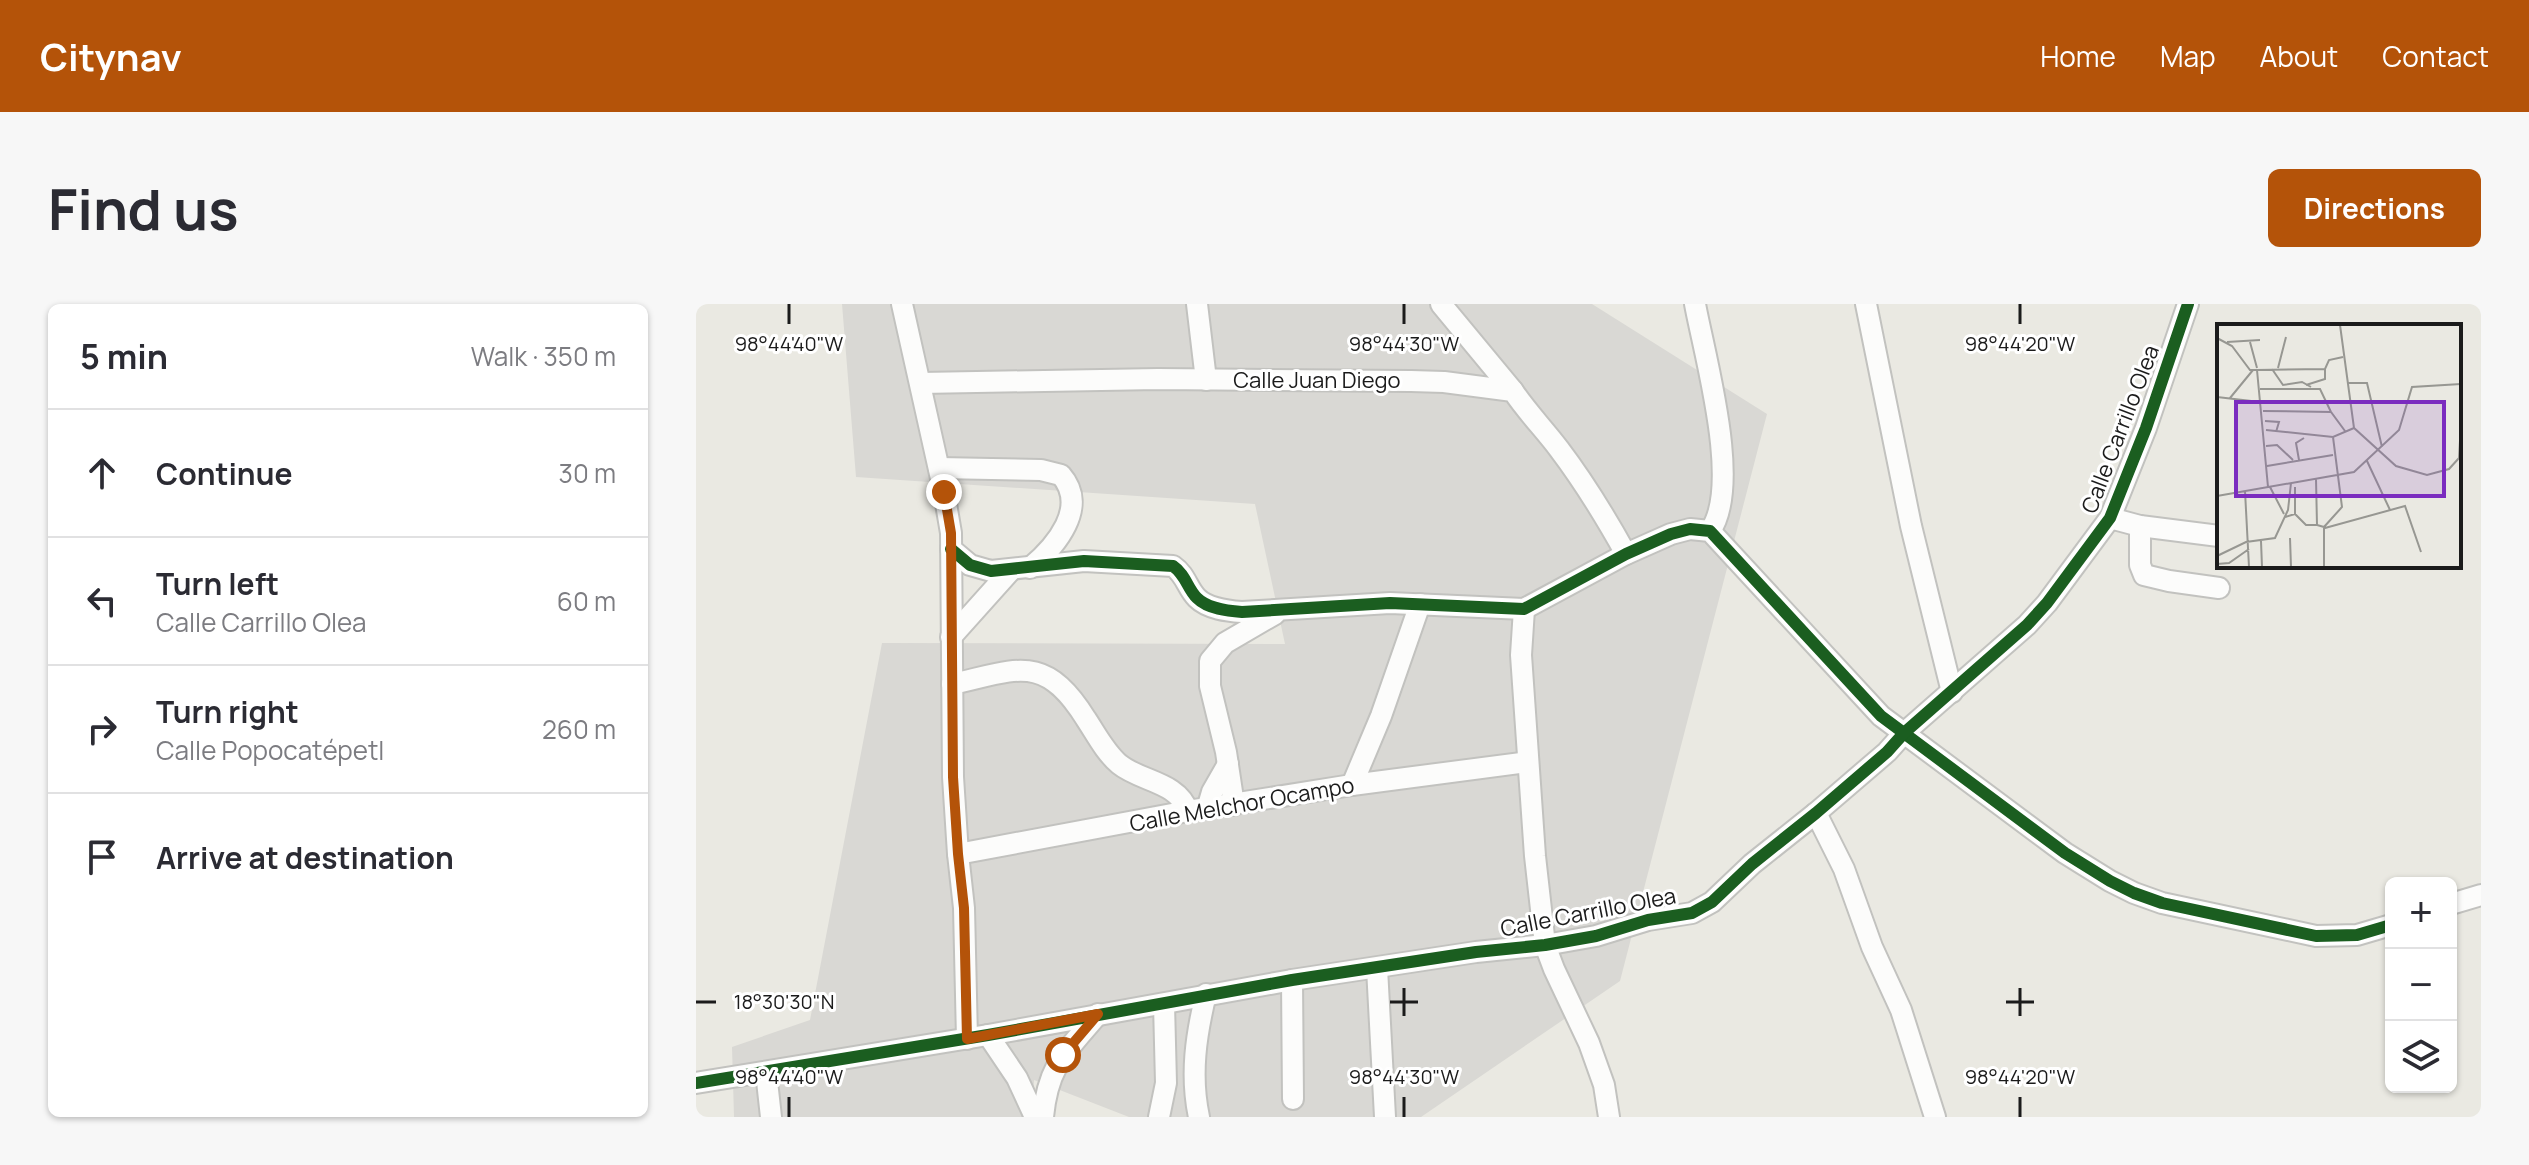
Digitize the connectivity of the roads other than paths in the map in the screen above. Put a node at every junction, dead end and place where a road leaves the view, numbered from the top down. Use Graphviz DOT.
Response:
graph roads {
  1 [pos="902,304"];
  2 [pos="1197,304"];
  3 [pos="1441,304"];
  4 [pos="1695,304"];
  5 [pos="1866,304"];
  6 [pos="2188,304"];
  7 [pos="1206,380"];
  8 [pos="921,383"];
  9 [pos="1513,391"];
  10 [pos="939,468"];
  11 [pos="2110,518"];
  12 [pos="2140,526"];
  13 [pos="1710,531"];
  14 [pos="2217,536"];
  15 [pos="951,549"];
  16 [pos="1626,554"];
  17 [pos="1021,569"];
  18 [pos="2219,588"];
  19 [pos="1420,604"];
  20 [pos="1524,609"];
  21 [pos="1281,610"];
  22 [pos="951,637"];
  23 [pos="952,684"];
  24 [pos="1952,692"];
  25 [pos="1904,733"];
  26 [pos="1528,762"];
  27 [pos="1228,764"];
  28 [pos="1352,785"];
  29 [pos="1234,805"];
  30 [pos="1198,810"];
  31 [pos="1816,813"];
  32 [pos="958,854"];
  33 [pos="2481,895"];
  34 [pos="2457,902"];
  35 [pos="2385,927"];
  36 [pos="1545,945"];
  37 [pos="1377,968"];
  38 [pos="1292,980"];
  39 [pos="1206,994"];
  40 [pos="1164,1004"];
  41 [pos="1098,1014"];
  42 [pos="988,1035"];
  43 [pos="1196,1037"];
  44 [pos="967,1039"];
  45 [pos="766,1072"];
  46 [pos="1166,1078"];
  47 [pos="696,1083"];
  48 [pos="1293,1099"];
  49 [pos="1198,1112"];
  50 [pos="771,1117"];
  51 [pos="1035,1117"];
  52 [pos="1043,1117"];
  53 [pos="1159,1117"];
  54 [pos="1385,1117"];
  55 [pos="1609,1117"];
  56 [pos="1935,1117"];
  1 -- 8 [label="street"];
  2 -- 7 [label="street"];
  3 -- 9 [label="street"];
  4 -- 13 [label="street"];
  5 -- 24 [label="street"];
  6 -- 11 [label="street, Calle Carrillo Olea"];
  7 -- 8 [label="street, Calle Juan Diego"];
  7 -- 9 [label="street, Calle Juan Diego"];
  8 -- 10 [label="street"];
  9 -- 16 [label="street"];
  10 -- 15 [label="street"];
  10 -- 17 [label="street"];
  11 -- 12 [label="street"];
  11 -- 24 [label="street, Calle Carrillo Olea"];
  12 -- 14 [label="street"];
  12 -- 18 [label="street"];
  13 -- 16 [label="street"];
  13 -- 25 [label="street"];
  15 -- 17 [label="street"];
  15 -- 22 [label="street"];
  16 -- 20 [label="street"];
  17 -- 21 [label="street"];
  17 -- 22 [label="street"];
  19 -- 20 [label="street"];
  19 -- 21 [label="street"];
  19 -- 28 [label="street"];
  20 -- 26 [label="street"];
  21 -- 27 [label="street"];
  22 -- 23 [label="street"];
  23 -- 30 [label="street"];
  23 -- 32 [label="street"];
  24 -- 25 [label="street, Calle Carrillo Olea"];
  25 -- 31 [label="street, Calle Carrillo Olea"];
  25 -- 35 [label="street"];
  26 -- 28 [label="street, Calle Melchor Ocampo"];
  26 -- 36 [label="street"];
  27 -- 29 [label="street"];
  27 -- 30 [label="street"];
  28 -- 29 [label="street, Calle Melchor Ocampo"];
  29 -- 30 [label="street, Calle Melchor Ocampo"];
  30 -- 32 [label="street, Calle Melchor Ocampo"];
  31 -- 36 [label="street, Calle Carrillo Olea"];
  31 -- 56 [label="street"];
  32 -- 44 [label="street"];
  33 -- 34 [label="street"];
  36 -- 37 [label="street, Calle Carrillo Olea"];
  36 -- 55 [label="street"];
  37 -- 38 [label="street, Calle Carrillo Olea"];
  37 -- 54 [label="street"];
  38 -- 39 [label="street, Calle Carrillo Olea"];
  38 -- 48 [label="street"];
  39 -- 40 [label="street, Calle Carrillo Olea"];
  39 -- 43 [label="street"];
  40 -- 41 [label="street, Calle Carrillo Olea"];
  40 -- 46 [label="street"];
  41 -- 42 [label="street, Calle Carrillo Olea"];
  41 -- 52 [label="street"];
  42 -- 44 [label="street, Calle Carrillo Olea"];
  42 -- 51 [label="street"];
  43 -- 46 [label="street"];
  43 -- 49 [label="street"];
  44 -- 45 [label="street, Calle Carrillo Olea"];
  45 -- 47 [label="street, Calle Carrillo Olea"];
  45 -- 50 [label="street"];
  46 -- 49 [label="street"];
  46 -- 53 [label="street"];
}
